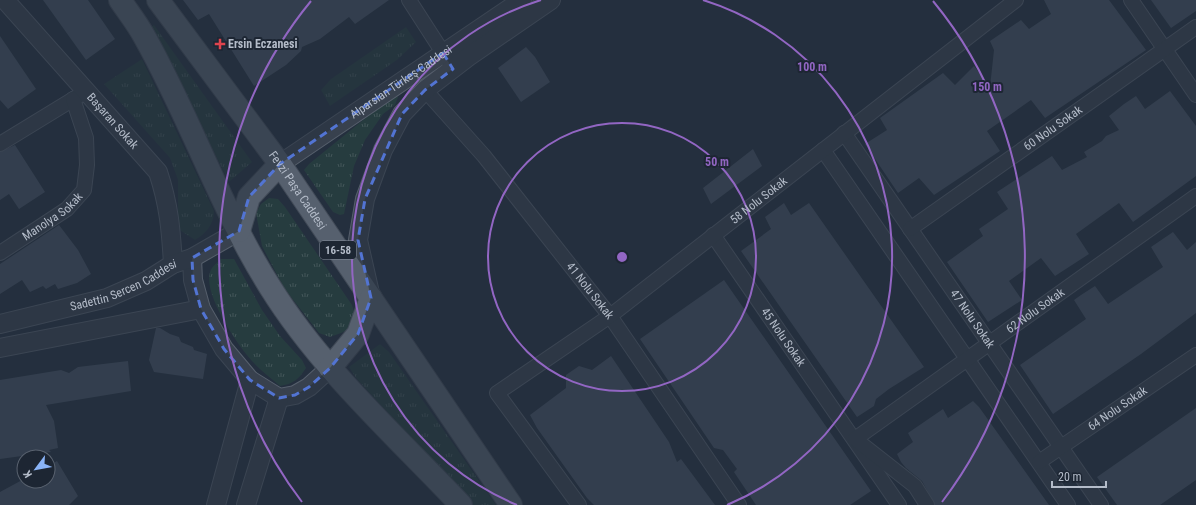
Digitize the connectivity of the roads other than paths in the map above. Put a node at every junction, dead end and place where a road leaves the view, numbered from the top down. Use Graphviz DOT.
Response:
graph roads {
  1 [pos="5,0"];
  2 [pos="120,0"];
  3 [pos="158,0"];
  4 [pos="409,0"];
  5 [pos="522,0"];
  6 [pos="551,0"];
  7 [pos="1016,0"];
  8 [pos="1131,0"];
  9 [pos="1196,27"];
  10 [pos="1164,50"];
  11 [pos="443,53"];
  12 [pos="453,69"];
  13 [pos="425,90"];
  14 [pos="80,95"];
  15 [pos="1196,95"];
  16 [pos="844,133"];
  17 [pos="0,144"];
  18 [pos="822,150"];
  19 [pos="280,164"];
  20 [pos="1196,196"];
  21 [pos="910,229"];
  22 [pos="239,230"];
  23 [pos="713,235"];
  24 [pos="0,253"];
  25 [pos="192,258"];
  26 [pos="172,264"];
  27 [pos="371,298"];
  28 [pos="201,309"];
  29 [pos="610,316"];
  30 [pos="0,324"];
  31 [pos="989,342"];
  32 [pos="0,348"];
  33 [pos="1196,355"];
  34 [pos="967,358"];
  35 [pos="330,368"];
  36 [pos="250,380"];
  37 [pos="279,398"];
  38 [pos="855,439"];
  39 [pos="1061,447"];
  40 [pos="1039,462"];
  41 [pos="216,505"];
  42 [pos="246,505"];
  43 [pos="461,505"];
  44 [pos="511,505"];
  45 [pos="579,505"];
  46 [pos="739,505"];
  47 [pos="899,505"];
  48 [pos="927,505"];
  49 [pos="1068,505"];
  50 [pos="1101,505"];
  1 -- 14 [label="street, Başaran Sokak"];
  2 -- 22 [label="main road"];
  3 -- 19 [label="main road, Fevzi Paşa Caddesi / 16-58"];
  4 -- 11 [label="street"];
  5 -- 11 [label="street, Alparslan Türkeş Caddesi"];
  6 -- 12 [label="street, Alparslan Türkeş Caddesi"];
  7 -- 16 [label="street, 58 Nolu Sokak"];
  8 -- 10 [label="street"];
  9 -- 10 [label="street, 60 Nolu Sokak"];
  10 -- 15 [label="street"];
  10 -- 21 [label="street, 60 Nolu Sokak"];
  11 -- 12 [label="street"];
  11 -- 19 [label="street, Alparslan Türkeş Caddesi"];
  12 -- 13 [label="street, Alparslan Türkeş Caddesi"];
  13 -- 27 [label="street, Alparslan Türkeş Caddesi"];
  13 -- 29 [label="street, 41 Nolu Sokak"];
  14 -- 17 [label="street"];
  14 -- 24 [label="street, Manolya Sokak"];
  14 -- 26 [label="street, Başaran Sokak"];
  16 -- 18 [label="street, 58 Nolu Sokak"];
  16 -- 21 [label="street, 47 Nolu Sokak"];
  18 -- 23 [label="street, 58 Nolu Sokak"];
  18 -- 34 [label="street"];
  19 -- 22 [label="main road"];
  19 -- 27 [label="main road, Fevzi Paşa Caddesi / 16-58"];
  20 -- 31 [label="street, 62 Nolu Sokak"];
  21 -- 31 [label="street, 47 Nolu Sokak"];
  22 -- 25 [label="street, Sadettin Sercen Caddesi"];
  22 -- 35 [label="main road"];
  23 -- 29 [label="street, 58 Nolu Sokak"];
  23 -- 38 [label="street, 45 Nolu Sokak"];
  25 -- 26 [label="street, Sadettin Sercen Caddesi"];
  25 -- 28 [label="street"];
  26 -- 30 [label="street, Sadettin Sercen Caddesi"];
  27 -- 35 [label="main road"];
  27 -- 44 [label="main road, Fevzi Paşa Caddesi / 16-58"];
  28 -- 32 [label="street"];
  28 -- 36 [label="street"];
  29 -- 45 [label="street, 58 Nolu Sokak"];
  29 -- 46 [label="street, 41 Nolu Sokak"];
  31 -- 34 [label="street, 62 Nolu Sokak"];
  31 -- 39 [label="street, 47 Nolu Sokak"];
  33 -- 39 [label="street, 64 Nolu Sokak"];
  34 -- 38 [label="street, 62 Nolu Sokak"];
  34 -- 40 [label="street"];
  35 -- 37 [label="street"];
  35 -- 43 [label="main road"];
  36 -- 37 [label="street"];
  36 -- 41 [label="street"];
  37 -- 42 [label="street"];
  38 -- 47 [label="street, 45 Nolu Sokak"];
  38 -- 48 [label="street, 45 Nolu Sokak"];
  39 -- 40 [label="street, 64 Nolu Sokak"];
  39 -- 50 [label="street, 47 Nolu Sokak"];
  40 -- 49 [label="street"];
}
